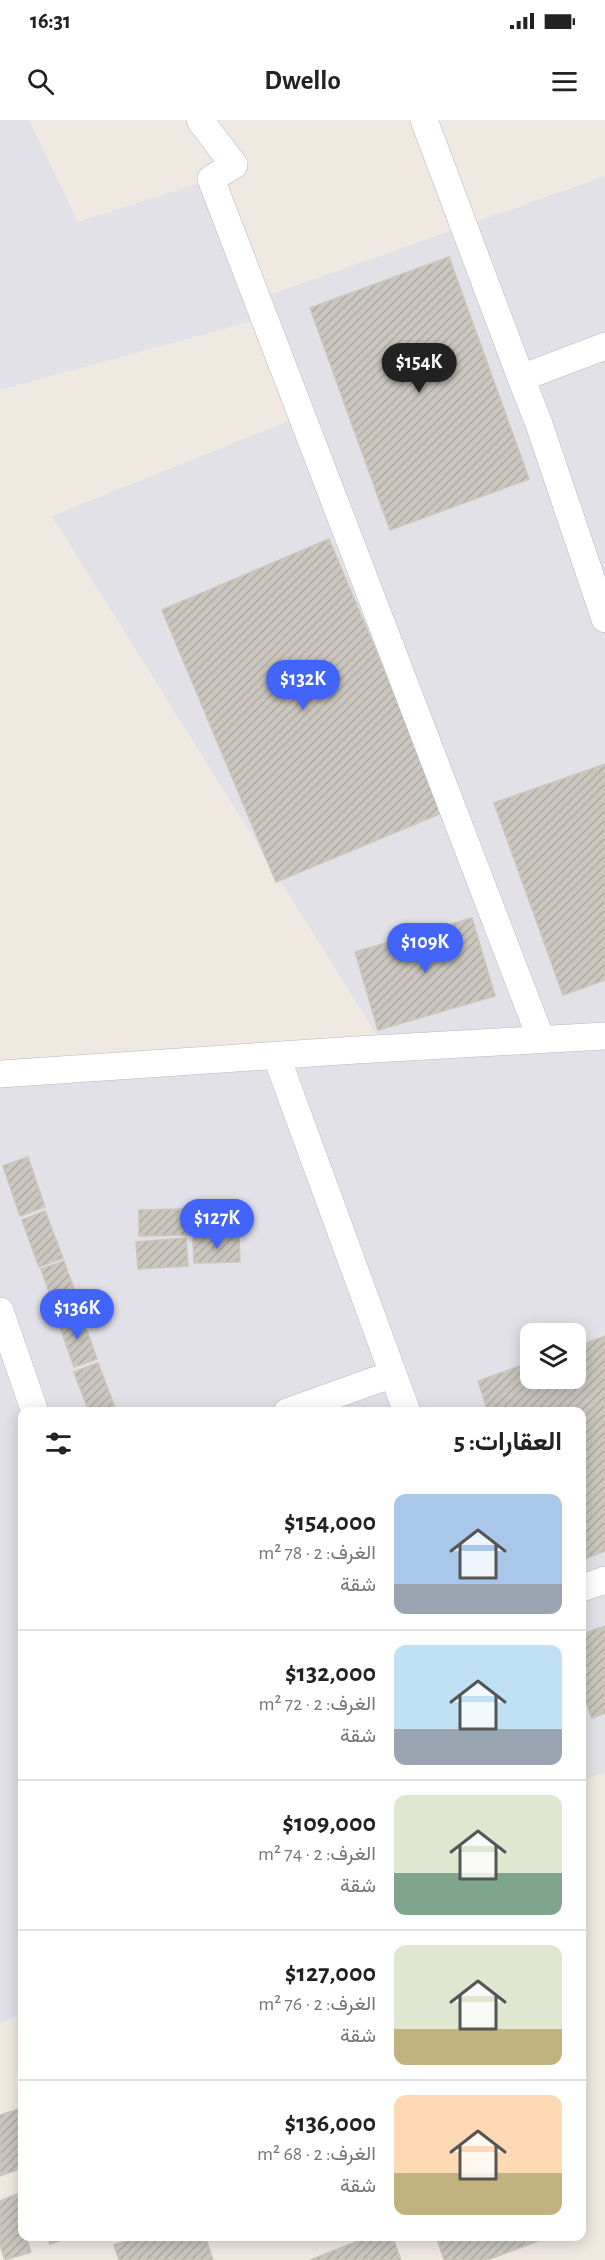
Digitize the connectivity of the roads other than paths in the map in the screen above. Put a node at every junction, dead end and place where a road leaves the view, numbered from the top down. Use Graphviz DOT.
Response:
graph roads {
  1 [pos="200,120"];
  2 [pos="424,120"];
  3 [pos="605,346"];
  4 [pos="521,378"];
  5 [pos="605,618"];
  6 [pos="605,1036"];
  7 [pos="542,1039"];
  8 [pos="276,1055"];
  9 [pos="0,1074"];
  10 [pos="0,1311"];
  11 [pos="393,1374"];
  12 [pos="33,1407"];
  13 [pos="301,1407"];
  14 [pos="405,1407"];
  15 [pos="605,1580"];
  16 [pos="586,1587"];
  1 -- 7 [label="street"];
  2 -- 4 [label="street"];
  3 -- 4 [label="street"];
  4 -- 5 [label="street"];
  6 -- 7 [label="street"];
  7 -- 8 [label="street"];
  8 -- 9 [label="street"];
  8 -- 11 [label="street"];
  10 -- 12 [label="street"];
  11 -- 13 [label="street"];
  11 -- 14 [label="street"];
  15 -- 16 [label="street"];
}
